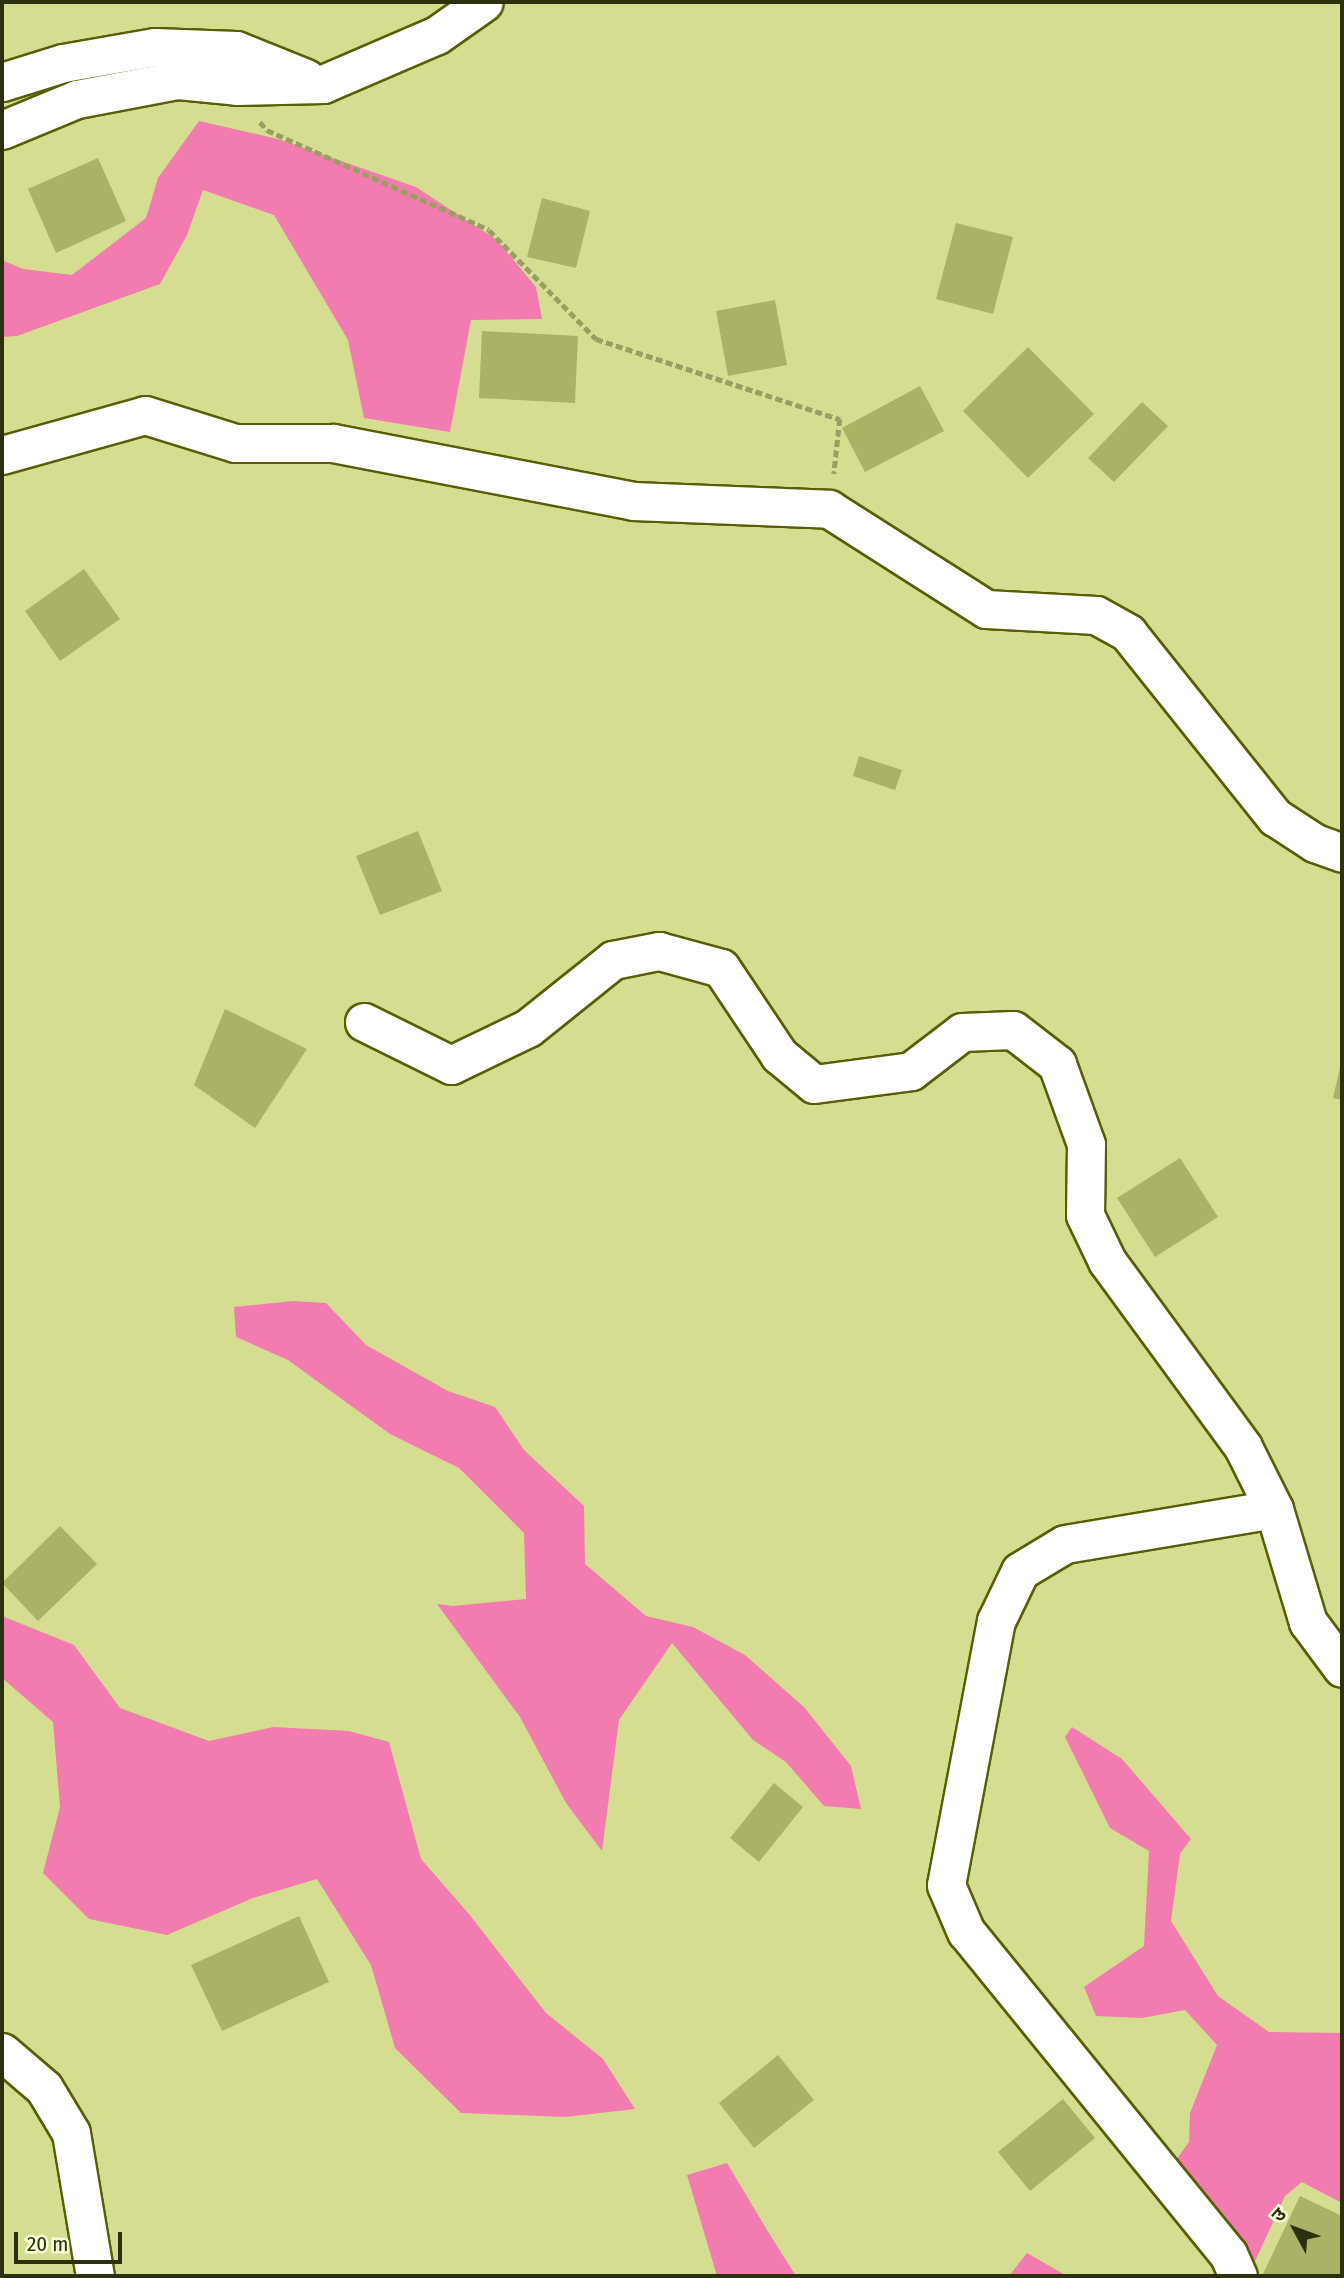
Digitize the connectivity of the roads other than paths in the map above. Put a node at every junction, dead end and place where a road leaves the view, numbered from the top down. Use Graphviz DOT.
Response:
graph roads {
  1 [pos="484,2"];
  2 [pos="2,82"];
  3 [pos="323,84"];
  4 [pos="2,130"];
  5 [pos="2,455"];
  6 [pos="1342,853"];
  7 [pos="364,1022"];
  8 [pos="1274,1508"];
  9 [pos="1342,1668"];
  10 [pos="2,2052"];
  11 [pos="95,2276"];
  12 [pos="1238,2276"];
  1 -- 3 [label="street"];
  2 -- 3 [label="street"];
  3 -- 4 [label="street"];
  5 -- 6 [label="street"];
  7 -- 8 [label="street"];
  8 -- 9 [label="street"];
  8 -- 12 [label="street"];
  10 -- 11 [label="street"];
}
